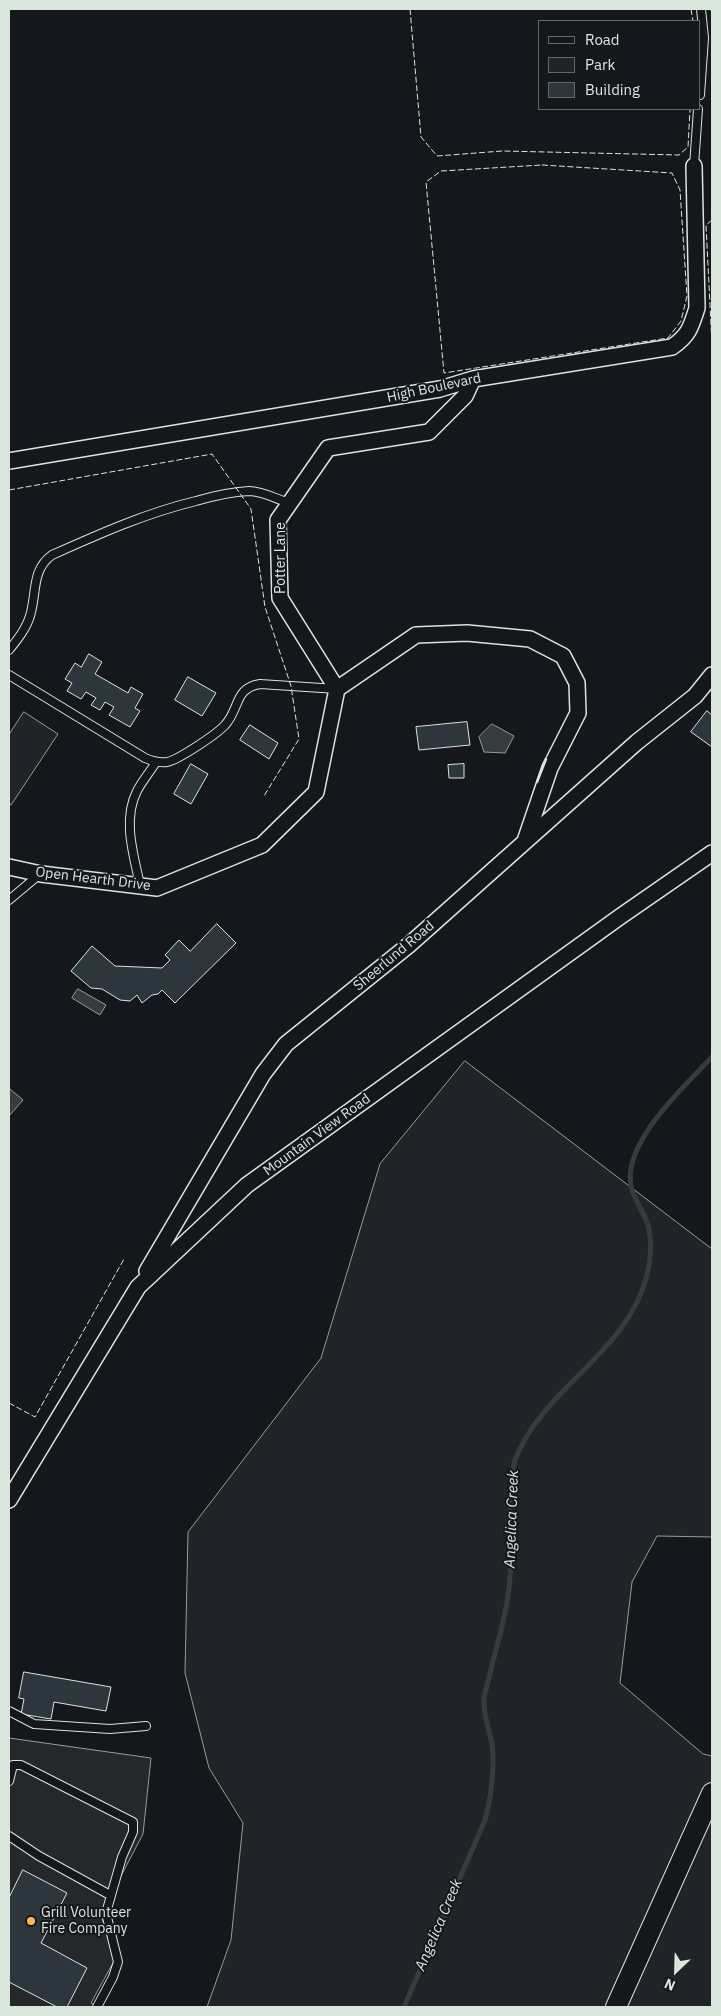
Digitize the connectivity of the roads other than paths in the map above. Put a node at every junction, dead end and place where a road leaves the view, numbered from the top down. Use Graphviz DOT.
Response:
graph roads {
  1 [pos="701,9"];
  2 [pos="708,38"];
  3 [pos="701,87"];
  4 [pos="698,110"];
  5 [pos="694,166"];
  6 [pos="473,378"];
  7 [pos="9,461"];
  8 [pos="289,504"];
  9 [pos="9,650"];
  10 [pos="9,675"];
  11 [pos="712,675"];
  12 [pos="337,689"];
  13 [pos="156,762"];
  14 [pos="525,841"];
  15 [pos="712,853"];
  16 [pos="9,866"];
  17 [pos="41,874"];
  18 [pos="140,886"];
  19 [pos="9,900"];
  20 [pos="138,1287"];
  21 [pos="9,1500"];
  22 [pos="9,1711"];
  23 [pos="146,1726"];
  24 [pos="9,1781"];
  25 [pos="712,1793"];
  26 [pos="9,1836"];
  27 [pos="110,1895"];
  28 [pos="98,2007"];
  29 [pos="616,2007"];
  1 -- 2 [label="lane"];
  2 -- 3 [label="lane"];
  4 -- 5 [label="lane"];
  5 -- 6 [label="street, High Boulevard"];
  6 -- 7 [label="street, High Boulevard"];
  6 -- 8 [label="street, Potter Lane"];
  8 -- 9 [label="lane"];
  8 -- 12 [label="street, Potter Lane"];
  10 -- 13 [label="lane"];
  11 -- 14 [label="street, Sheerlund Road"];
  12 -- 13 [label="lane"];
  12 -- 14 [label="street"];
  12 -- 18 [label="street, Open Hearth Drive"];
  13 -- 18 [label="lane"];
  14 -- 20 [label="street, Sheerlund Road"];
  15 -- 20 [label="street, Mountain View Road"];
  16 -- 17 [label="street, Open Hearth Drive"];
  17 -- 18 [label="street, Open Hearth Drive"];
  17 -- 19 [label="lane"];
  20 -- 21 [label="street, Mountain View Road"];
  22 -- 23 [label="lane"];
  24 -- 27 [label="lane"];
  25 -- 29 [label="main road"];
  26 -- 27 [label="lane"];
  27 -- 28 [label="lane"];
}
